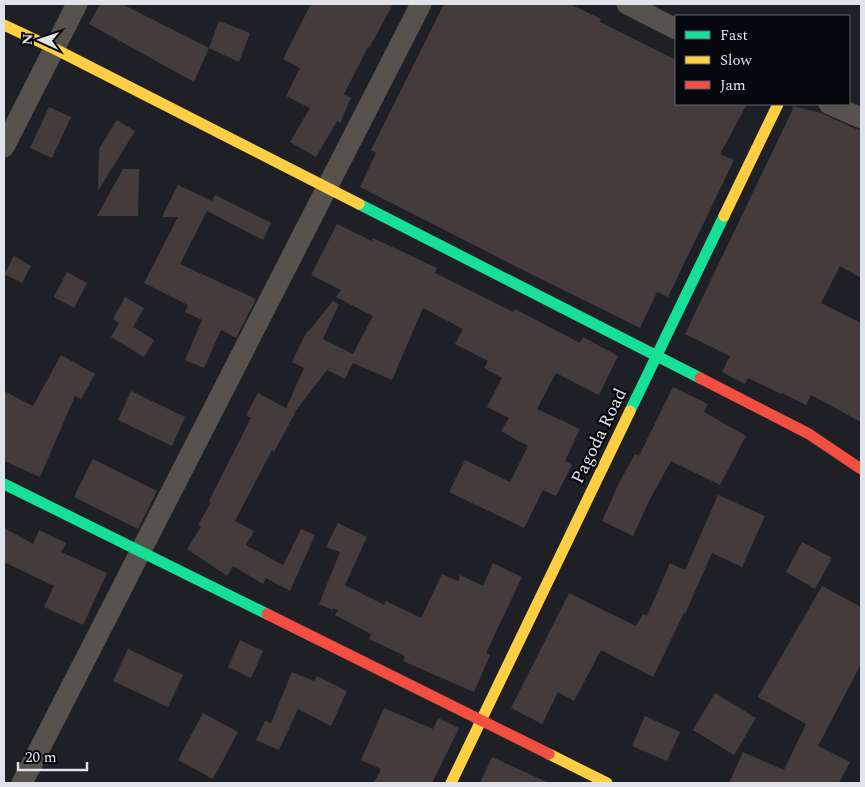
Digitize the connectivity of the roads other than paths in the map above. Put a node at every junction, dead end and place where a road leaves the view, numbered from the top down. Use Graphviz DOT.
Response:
graph roads {
  1 [pos="77,4"];
  2 [pos="421,4"];
  3 [pos="627,4"];
  4 [pos="4,25"];
  5 [pos="675,28"];
  6 [pos="55,49"];
  7 [pos="778,105"];
  8 [pos="831,105"];
  9 [pos="861,118"];
  10 [pos="4,148"];
  11 [pos="327,188"];
  12 [pos="656,356"];
  13 [pos="861,469"];
  14 [pos="4,484"];
  15 [pos="140,552"];
  16 [pos="481,721"];
  17 [pos="22,783"];
  18 [pos="451,783"];
  19 [pos="607,783"];
  1 -- 6 [label="street"];
  2 -- 11 [label="street"];
  3 -- 5 [label="street"];
  4 -- 6 [label="street"];
  6 -- 10 [label="street"];
  6 -- 11 [label="street"];
  7 -- 12 [label="street, Pagoda Road"];
  8 -- 9 [label="street"];
  11 -- 12 [label="street"];
  11 -- 15 [label="street"];
  12 -- 13 [label="street"];
  12 -- 16 [label="street, Pagoda Road"];
  14 -- 15 [label="street"];
  15 -- 16 [label="street"];
  15 -- 17 [label="street"];
  16 -- 18 [label="street, Pagoda Road"];
  16 -- 19 [label="street"];
}
